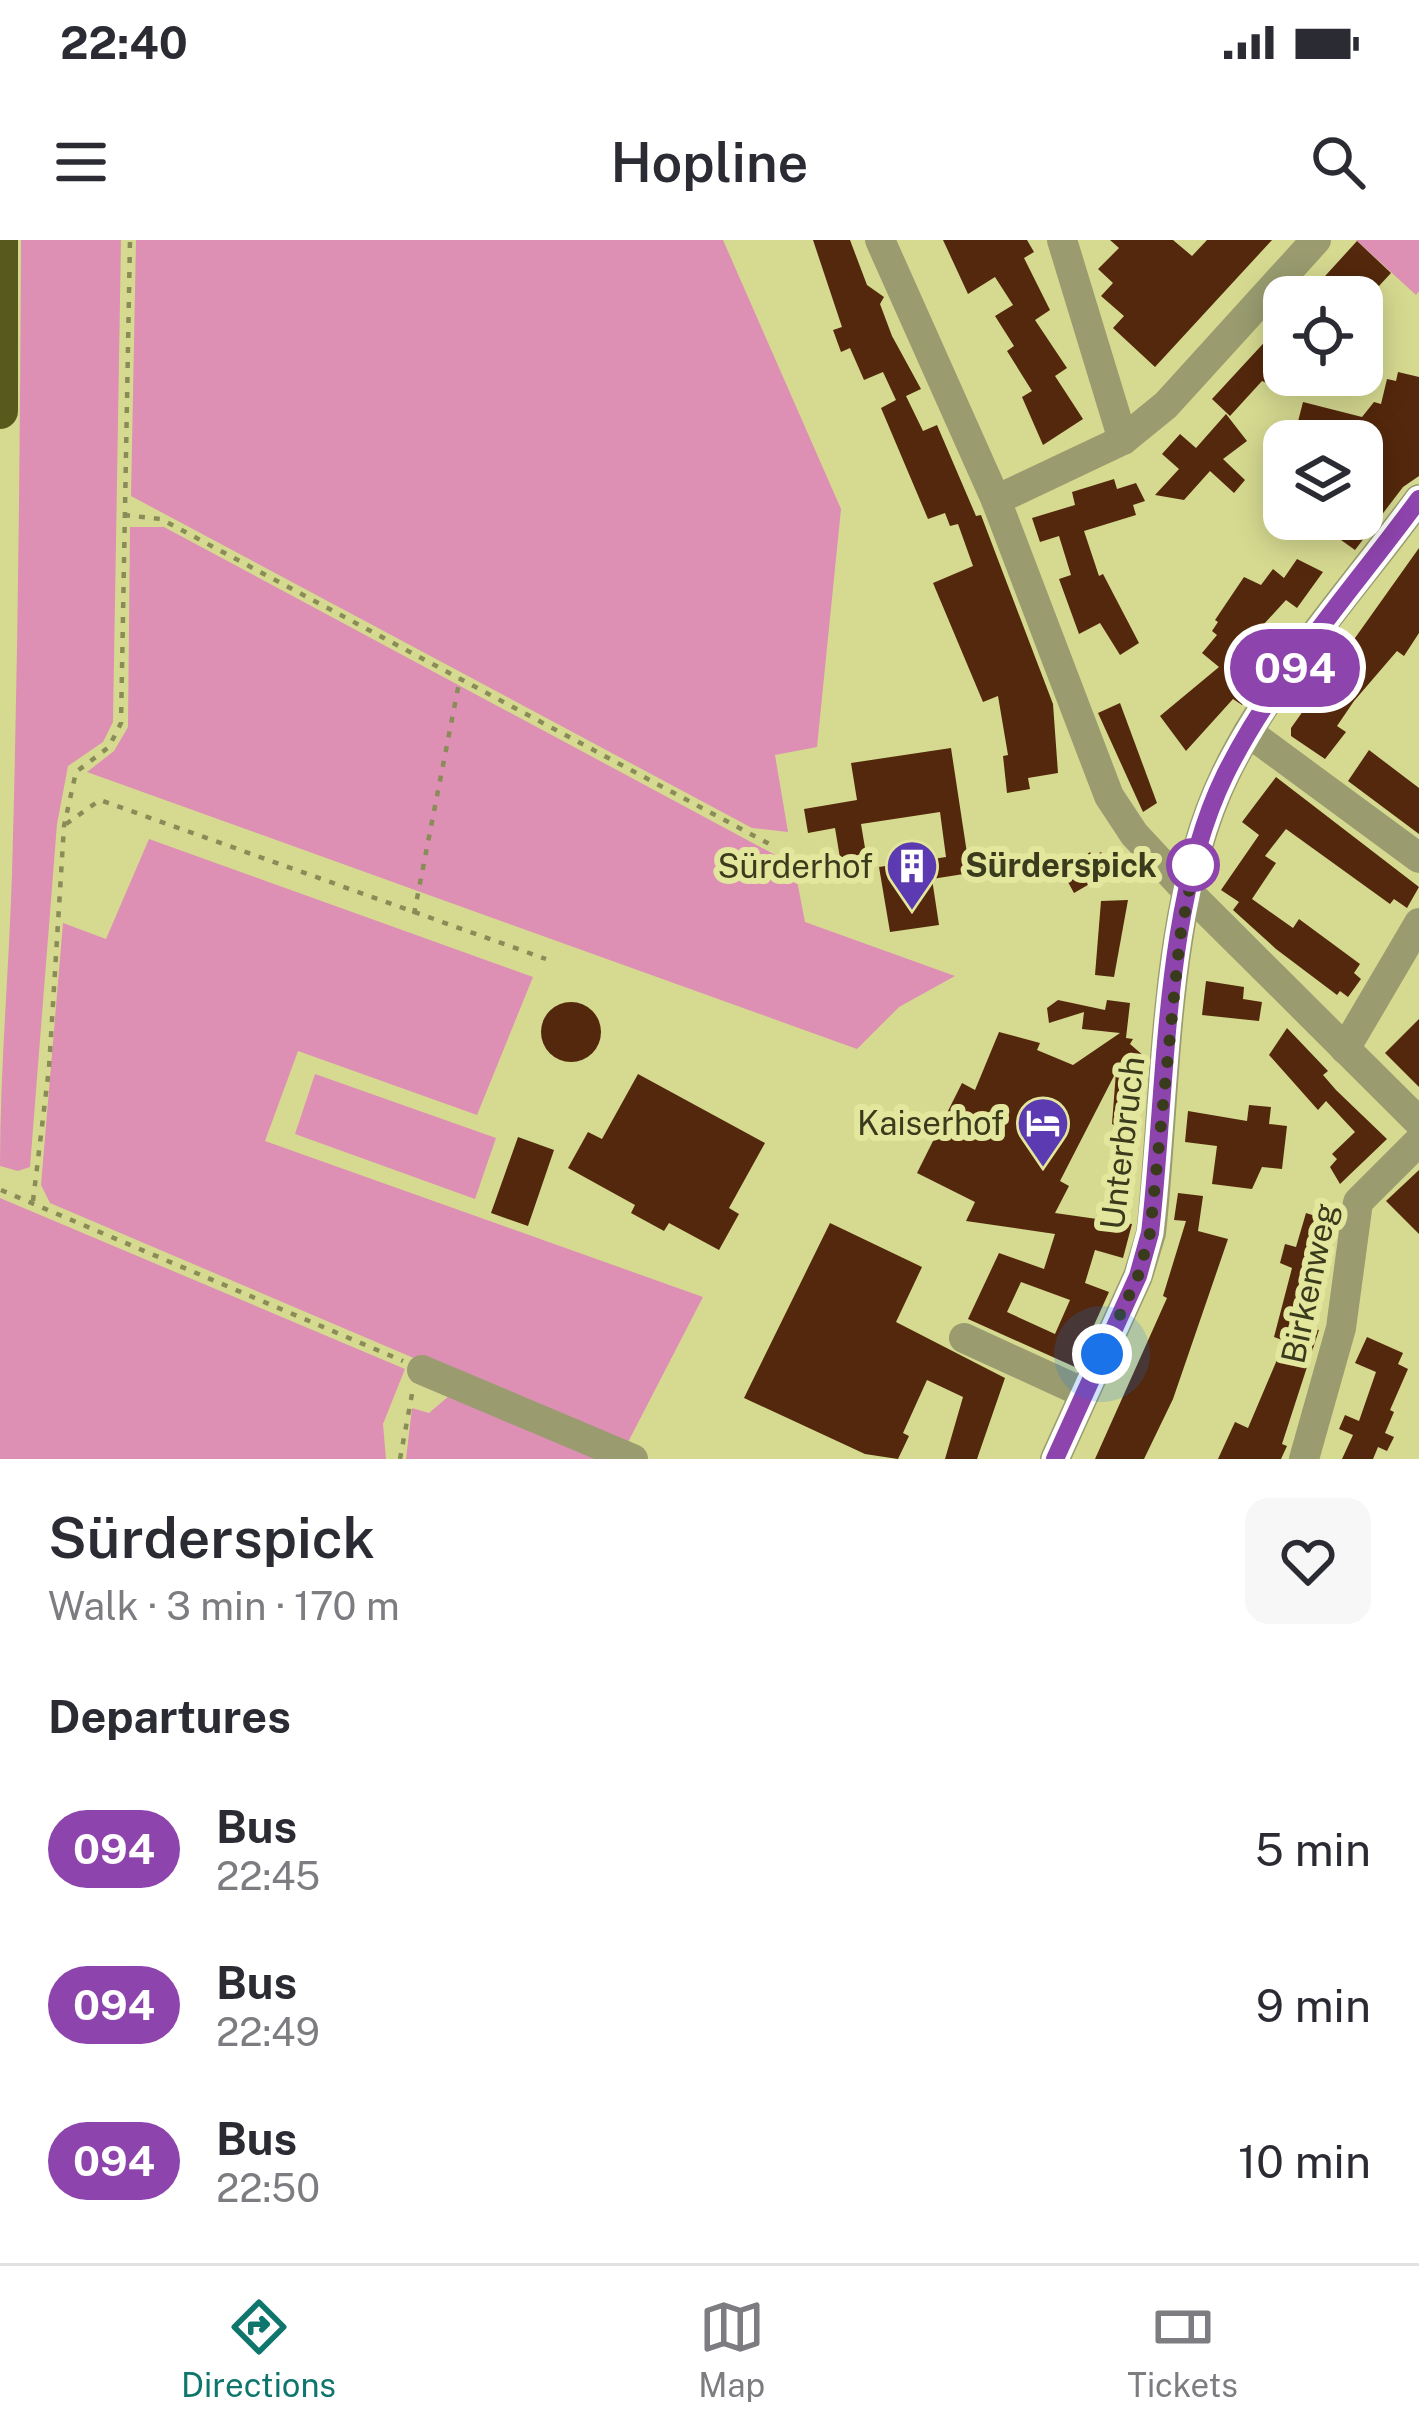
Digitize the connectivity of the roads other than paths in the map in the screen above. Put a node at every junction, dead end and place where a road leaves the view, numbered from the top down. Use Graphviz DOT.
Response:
graph roads {
  1 [pos="0,240"];
  2 [pos="880,240"];
  3 [pos="1062,240"];
  4 [pos="1316,240"];
  5 [pos="0,411"];
  6 [pos="1123,440"];
  7 [pos="1419,499"];
  8 [pos="996,500"];
  9 [pos="1248,732"];
  10 [pos="1419,858"];
  11 [pos="1186,890"];
  12 [pos="1419,923"];
  13 [pos="1345,1048"];
  14 [pos="1419,1122"];
  15 [pos="1419,1141"];
  16 [pos="964,1338"];
  17 [pos="422,1370"];
  18 [pos="1084,1393"];
  19 [pos="634,1459"];
  20 [pos="1055,1459"];
  21 [pos="1304,1459"];
  1 -- 5 [label="highway"];
  2 -- 8 [label="street"];
  3 -- 6 [label="street"];
  4 -- 6 [label="street"];
  6 -- 8 [label="street"];
  7 -- 9 [label="street, Unterbruch"];
  8 -- 11 [label="street"];
  9 -- 10 [label="street"];
  9 -- 11 [label="street, Unterbruch"];
  11 -- 13 [label="street"];
  11 -- 18 [label="street, Unterbruch"];
  12 -- 13 [label="street"];
  13 -- 14 [label="street"];
  15 -- 21 [label="street, Birkenweg"];
  16 -- 18 [label="street"];
  17 -- 19 [label="street"];
  18 -- 20 [label="street, Unterbruch"];
}
